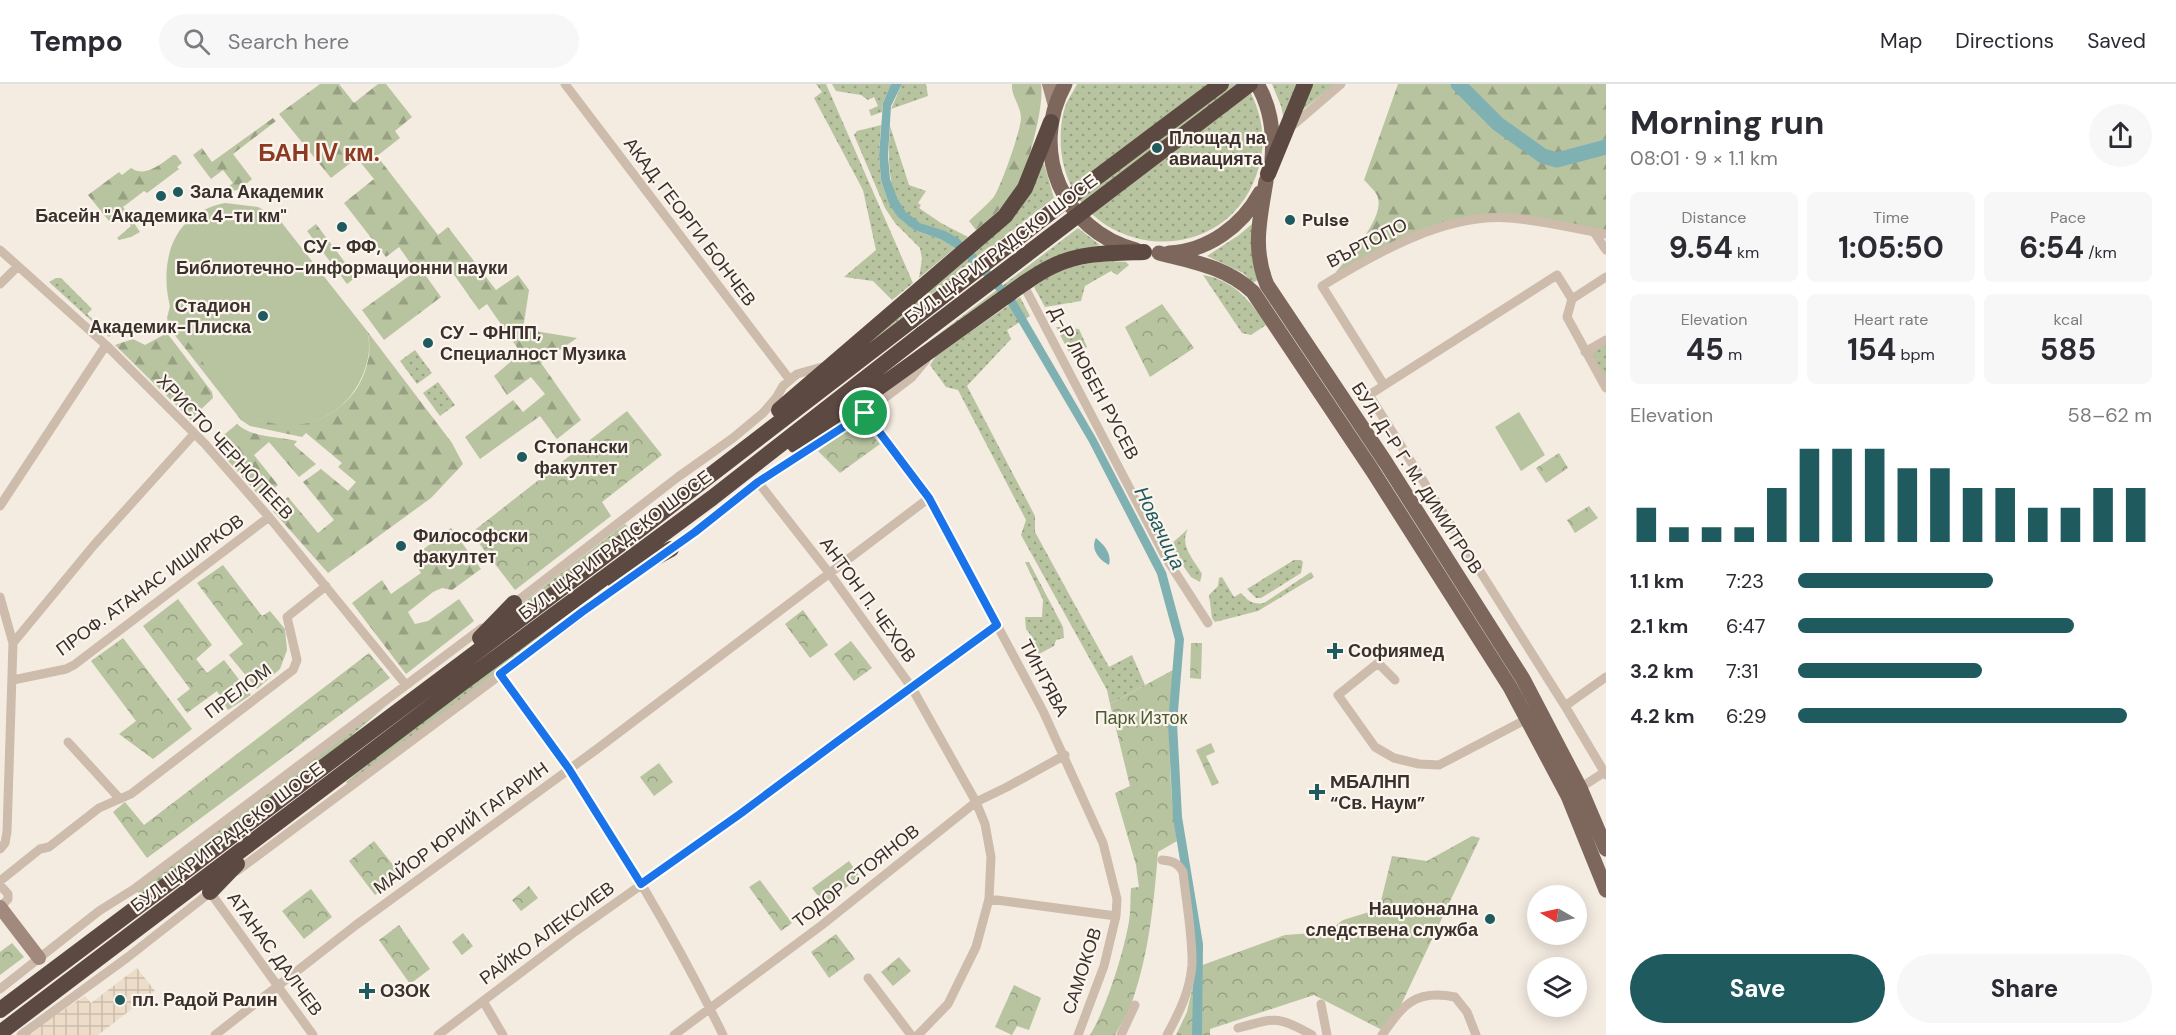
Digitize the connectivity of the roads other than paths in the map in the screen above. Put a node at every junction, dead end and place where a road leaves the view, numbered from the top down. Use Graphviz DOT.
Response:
graph roads {
  1 [pos="565,84"];
  2 [pos="1049,84"];
  3 [pos="1065,84"];
  4 [pos="1221,84"];
  5 [pos="1250,84"];
  6 [pos="1257,84"];
  7 [pos="1305,84"];
  8 [pos="1341,84"];
  9 [pos="1053,114"];
  10 [pos="1287,129"];
  11 [pos="1267,177"];
  12 [pos="1594,232"];
  13 [pos="1606,234"];
  14 [pos="0,250"];
  15 [pos="1606,250"];
  16 [pos="1151,253"];
  17 [pos="18,266"];
  18 [pos="1606,277"];
  19 [pos="0,284"];
  20 [pos="1023,284"];
  21 [pos="1572,299"];
  22 [pos="916,327"];
  23 [pos="1606,340"];
  24 [pos="106,345"];
  25 [pos="936,346"];
  26 [pos="1585,352"];
  27 [pos="835,361"];
  28 [pos="790,380"];
  29 [pos="1384,385"];
  30 [pos="1606,388"];
  31 [pos="865,413"];
  32 [pos="195,434"];
  33 [pos="756,441"];
  34 [pos="767,455"];
  35 [pos="758,482"];
  36 [pos="929,498"];
  37 [pos="0,506"];
  38 [pos="269,517"];
  39 [pos="671,549"];
  40 [pos="830,574"];
  41 [pos="326,586"];
  42 [pos="590,588"];
  43 [pos="0,597"];
  44 [pos="514,603"];
  45 [pos="1208,623"];
  46 [pos="997,625"];
  47 [pos="12,643"];
  48 [pos="500,674"];
  49 [pos="1606,677"];
  50 [pos="13,680"];
  51 [pos="1395,680"];
  52 [pos="406,685"];
  53 [pos="912,688"];
  54 [pos="1565,706"];
  55 [pos="402,708"];
  56 [pos="1527,718"];
  57 [pos="68,742"];
  58 [pos="1065,756"];
  59 [pos="569,769"];
  60 [pos="1605,773"];
  61 [pos="0,777"];
  62 [pos="10,787"];
  63 [pos="1574,792"];
  64 [pos="120,800"];
  65 [pos="976,802"];
  66 [pos="270,829"];
  67 [pos="0,849"];
  68 [pos="1606,849"];
  69 [pos="1162,860"];
  70 [pos="0,883"];
  71 [pos="641,884"];
  72 [pos="1606,890"];
  73 [pos="210,892"];
  74 [pos="989,899"];
  75 [pos="0,907"];
  76 [pos="1116,916"];
  77 [pos="39,958"];
  78 [pos="868,978"];
  79 [pos="278,986"];
  80 [pos="0,988"];
  81 [pos="483,1001"];
  82 [pos="1321,1004"];
  83 [pos="1135,1005"];
  84 [pos="710,1009"];
  85 [pos="0,1010"];
  86 [pos="1238,1029"];
  87 [pos="0,1032"];
  88 [pos="21,1035"];
  89 [pos="215,1035"];
  90 [pos="313,1035"];
  91 [pos="438,1035"];
  92 [pos="502,1035"];
  93 [pos="674,1035"];
  94 [pos="723,1035"];
  95 [pos="910,1035"];
  96 [pos="918,1035"];
  97 [pos="1078,1035"];
  98 [pos="1121,1035"];
  99 [pos="1167,1035"];
  100 [pos="1312,1035"];
  101 [pos="1327,1035"];
  102 [pos="1382,1035"];
  103 [pos="1476,1035"];
  1 -- 28 [label="street, АКАД. ГЕОРГИ БОНЧЕВ"];
  2 -- 9 [label="street"];
  3 -- 9 [label="main road"];
  4 -- 22 [label="highway, БУЛ. ЦАРИГРАДСКО ШОСЕ, bridge"];
  5 -- 22 [label="highway, БУЛ. ЦАРИГРАДСКО ШОСЕ, bridge"];
  6 -- 11 [label="main road, БУЛ. Д-Р Г. М. ДИМИТРОВ"];
  7 -- 10 [label="highway"];
  8 -- 10 [label="street"];
  9 -- 16 [label="main road, БУЛ. Д-Р Г. М. ДИМИТРОВ"];
  9 -- 27 [label="highway"];
  10 -- 11 [label="highway"];
  11 -- 16 [label="main road"];
  11 -- 63 [label="main road, БУЛ. Д-Р Г. М. ДИМИТРОВ"];
  12 -- 13 [label="street, ВЪРТОПО"];
  12 -- 15 [label="street"];
  12 -- 29 [label="street, ВЪРТОПО"];
  14 -- 17 [label="street, ХРИСТО ЧЕРНОПЕЕВ"];
  16 -- 20 [label="highway"];
  16 -- 56 [label="main road, БУЛ. Д-Р Г. М. ДИМИТРОВ"];
  17 -- 19 [label="street"];
  17 -- 24 [label="street, ХРИСТО ЧЕРНОПЕЕВ"];
  18 -- 21 [label="street"];
  20 -- 25 [label="highway"];
  20 -- 45 [label="street, Д-Р ЛЮБЕН РУСЕВ"];
  21 -- 26 [label="street"];
  21 -- 29 [label="street"];
  22 -- 33 [label="highway, БУЛ. ЦАРИГРАДСКО ШОСЕ"];
  22 -- 34 [label="highway, БУЛ. ЦАРИГРАДСКО ШОСЕ"];
  23 -- 26 [label="street"];
  24 -- 32 [label="street, ХРИСТО ЧЕРНОПЕЕВ"];
  24 -- 37 [label="street"];
  25 -- 31 [label="street, БУЛ. ЦАРИГРАДСКО ШОСЕ"];
  25 -- 34 [label="highway"];
  26 -- 30 [label="street"];
  27 -- 28 [label="street, БУЛ. ЦАРИГРАДСКО ШОСЕ"];
  27 -- 33 [label="highway"];
  28 -- 44 [label="street, БУЛ. ЦАРИГРАДСКО ШОСЕ"];
  29 -- 54 [label="street"];
  31 -- 35 [label="street, БУЛ. ЦАРИГРАДСКО ШОСЕ"];
  31 -- 36 [label="street, ТИНТЯВА"];
  32 -- 38 [label="street, ХРИСТО ЧЕРНОПЕЕВ"];
  32 -- 47 [label="street"];
  33 -- 55 [label="highway, БУЛ. ЦАРИГРАДСКО ШОСЕ"];
  34 -- 42 [label="highway, БУЛ. ЦАРИГРАДСКО ШОСЕ"];
  35 -- 39 [label="street, БУЛ. ЦАРИГРАДСКО ШОСЕ"];
  35 -- 40 [label="street, АНТОН П. ЧЕХОВ"];
  36 -- 40 [label="street, МАЙОР ЮРИЙ ГАГАРИН"];
  36 -- 46 [label="street, ТИНТЯВА"];
  38 -- 41 [label="street, ХРИСТО ЧЕРНОПЕЕВ"];
  38 -- 50 [label="street, ПРОФ. АТАНАС ИШИРКОВ"];
  39 -- 42 [label="highway"];
  39 -- 48 [label="street, БУЛ. ЦАРИГРАДСКО ШОСЕ"];
  40 -- 53 [label="street, АНТОН П. ЧЕХОВ"];
  40 -- 59 [label="street, МАЙОР ЮРИЙ ГАГАРИН"];
  41 -- 52 [label="street, ХРИСТО ЧЕРНОПЕЕВ"];
  41 -- 64 [label="street, ПРЕЛОМ"];
  42 -- 66 [label="highway, БУЛ. ЦАРИГРАДСКО ШОСЕ"];
  43 -- 47 [label="street"];
  44 -- 52 [label="street, БУЛ. ЦАРИГРАДСКО ШОСЕ"];
  44 -- 55 [label="highway"];
  46 -- 53 [label="street, РАЙКО АЛЕКСИЕВ"];
  46 -- 58 [label="street, ТИНТЯВА"];
  47 -- 50 [label="street"];
  48 -- 59 [label="street"];
  48 -- 73 [label="street, БУЛ. ЦАРИГРАДСКО ШОСЕ"];
  49 -- 54 [label="street"];
  50 -- 62 [label="street"];
  51 -- 56 [label="street"];
  52 -- 77 [label="street, БУЛ. ЦАРИГРАДСКО ШОСЕ"];
  53 -- 65 [label="street, АНТОН П. ЧЕХОВ"];
  53 -- 71 [label="street, РАЙКО АЛЕКСИЕВ"];
  54 -- 60 [label="street"];
  55 -- 85 [label="highway, БУЛ. ЦАРИГРАДСКО ШОСЕ"];
  56 -- 63 [label="main road, БУЛ. Д-Р Г. М. ДИМИТРОВ"];
  57 -- 64 [label="street"];
  58 -- 65 [label="street, ТОДОР СТОЯНОВ"];
  58 -- 76 [label="street, ТИНТЯВА"];
  59 -- 71 [label="street"];
  59 -- 79 [label="street, МАЙОР ЮРИЙ ГАГАРИН"];
  60 -- 63 [label="street"];
  61 -- 62 [label="street"];
  62 -- 67 [label="street"];
  63 -- 68 [label="main road, БУЛ. Д-Р Г. М. ДИМИТРОВ"];
  63 -- 72 [label="main road, БУЛ. Д-Р Г. М. ДИМИТРОВ"];
  64 -- 70 [label="street, ПРЕЛОМ"];
  65 -- 74 [label="street, АНТОН П. ЧЕХОВ"];
  65 -- 84 [label="street, ТОДОР СТОЯНОВ"];
  66 -- 73 [label="highway"];
  66 -- 87 [label="highway, БУЛ. ЦАРИГРАДСКО ШОСЕ"];
  69 -- 99 [label="street"];
  70 -- 75 [label="street"];
  71 -- 81 [label="street, РАЙКО АЛЕКСИЕВ"];
  71 -- 84 [label="street"];
  73 -- 79 [label="street, АТАНАС ДАЛЧЕВ"];
  73 -- 88 [label="street, БУЛ. ЦАРИГРАДСКО ШОСЕ"];
  74 -- 76 [label="street"];
  74 -- 96 [label="street, АНТОН П. ЧЕХОВ"];
  75 -- 77 [label="street"];
  76 -- 97 [label="street, САМОКОВ"];
  77 -- 80 [label="street, БУЛ. ЦАРИГРАДСКО ШОСЕ"];
  78 -- 95 [label="street"];
  79 -- 89 [label="street, МАЙОР ЮРИЙ ГАГАРИН"];
  79 -- 90 [label="street, АТАНАС ДАЛЧЕВ"];
  81 -- 91 [label="street, РАЙКО АЛЕКСИЕВ"];
  81 -- 92 [label="street"];
  82 -- 101 [label="street"];
  83 -- 98 [label="street"];
  84 -- 93 [label="street, ТОДОР СТОЯНОВ"];
  84 -- 94 [label="street"];
  86 -- 100 [label="street"];
  102 -- 103 [label="street"];
}
